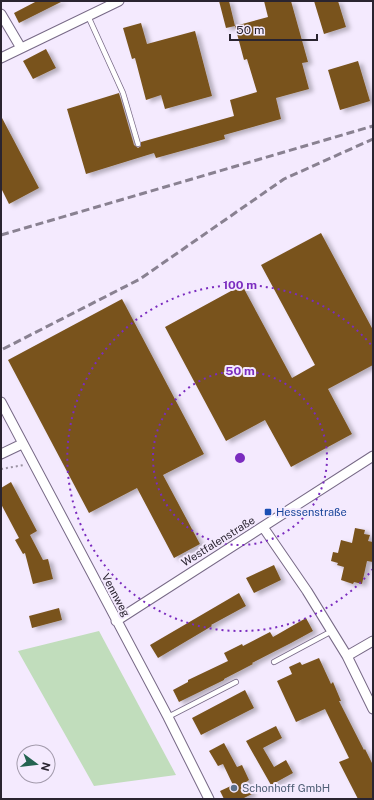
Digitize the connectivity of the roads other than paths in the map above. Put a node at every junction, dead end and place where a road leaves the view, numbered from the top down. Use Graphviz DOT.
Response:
graph roads {
  1 [pos="119,1"];
  2 [pos="1,14"];
  3 [pos="88,16"];
  4 [pos="21,48"];
  5 [pos="1,58"];
  6 [pos="138,144"];
  7 [pos="1,402"];
  8 [pos="22,444"];
  9 [pos="1,454"];
  10 [pos="373,456"];
  11 [pos="263,527"];
  12 [pos="116,621"];
  13 [pos="332,631"];
  14 [pos="373,641"];
  15 [pos="347,656"];
  16 [pos="274,662"];
  17 [pos="236,682"];
  18 [pos="373,709"];
  19 [pos="168,717"];
  20 [pos="209,799"];
  1 -- 3 [label="street"];
  2 -- 4 [label="street"];
  3 -- 4 [label="street"];
  3 -- 6 [label="lane"];
  4 -- 5 [label="street"];
  7 -- 8 [label="street, Vennweg"];
  8 -- 9 [label="street"];
  8 -- 12 [label="street, Vennweg"];
  10 -- 11 [label="street, Westfalenstraße"];
  11 -- 12 [label="street, Westfalenstraße"];
  11 -- 13 [label="street"];
  12 -- 19 [label="street, Vennweg"];
  13 -- 15 [label="street"];
  13 -- 16 [label="lane"];
  14 -- 15 [label="street"];
  15 -- 18 [label="street"];
  17 -- 19 [label="lane"];
  19 -- 20 [label="street, Vennweg"];
}
